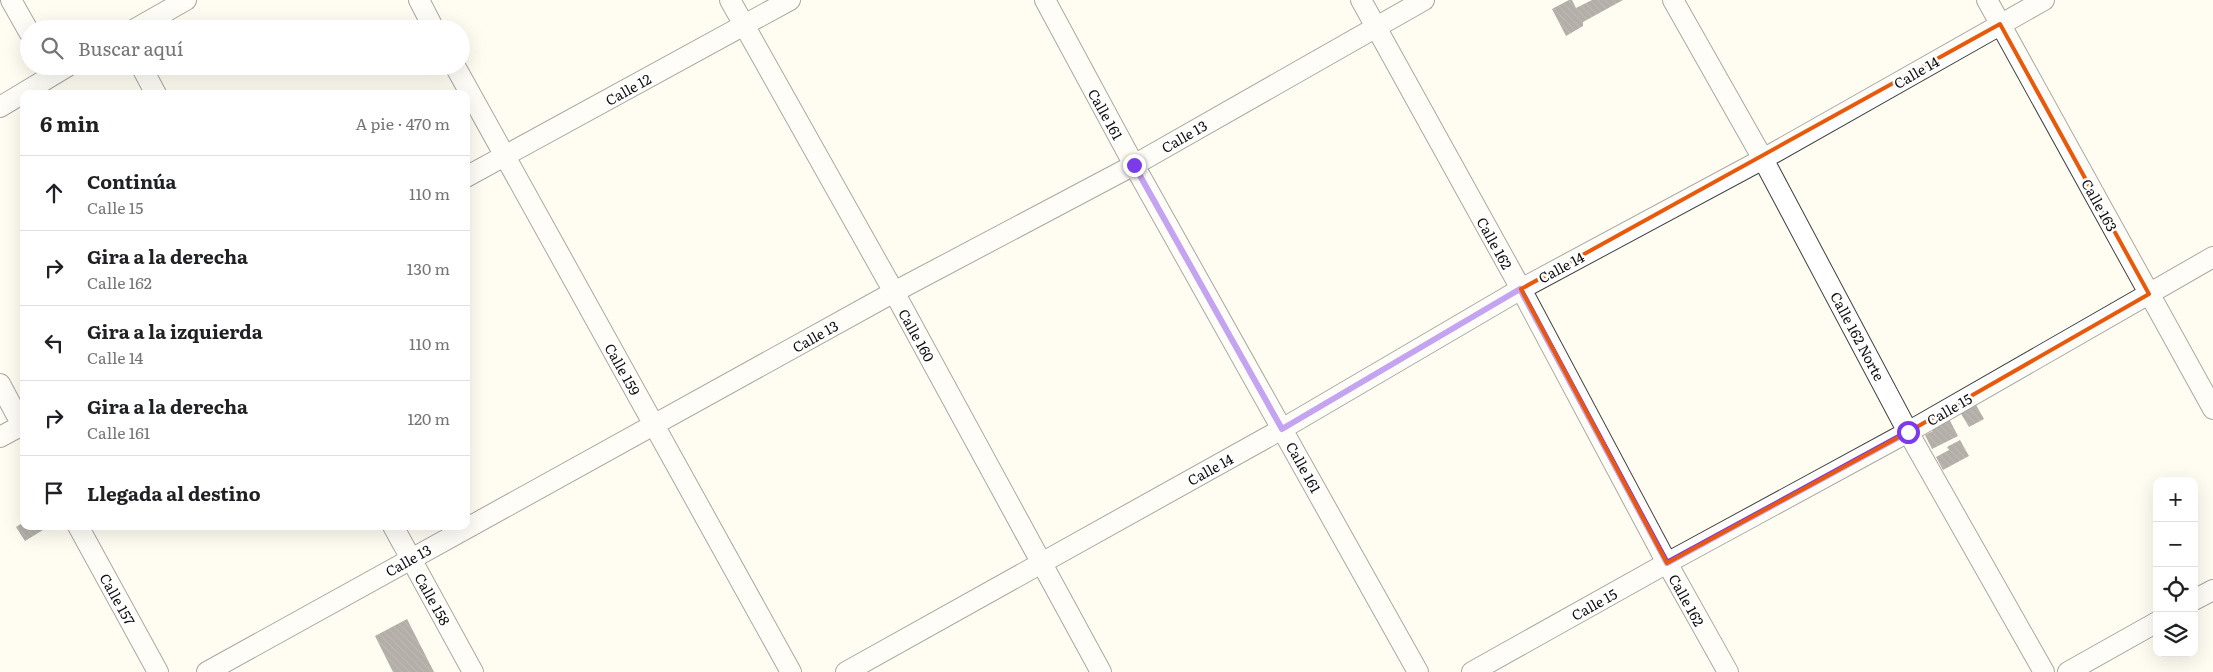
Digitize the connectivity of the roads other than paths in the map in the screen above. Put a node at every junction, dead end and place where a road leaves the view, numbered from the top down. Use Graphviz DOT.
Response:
graph roads {
  1 [pos="11,0"];
  2 [pos="186,0"];
  3 [pos="418,0"];
  4 [pos="730,0"];
  5 [pos="790,0"];
  6 [pos="1045,0"];
  7 [pos="1361,0"];
  8 [pos="1424,0"];
  9 [pos="1673,0"];
  10 [pos="1987,0"];
  11 [pos="2044,0"];
  12 [pos="22,20"];
  13 [pos="151,20"];
  14 [pos="429,20"];
  15 [pos="2000,24"];
  16 [pos="744,25"];
  17 [pos="1375,27"];
  18 [pos="47,75"];
  19 [pos="146,75"];
  20 [pos="459,75"];
  21 [pos="25,90"];
  22 [pos="154,90"];
  23 [pos="467,90"];
  24 [pos="20,93"];
  25 [pos="470,95"];
  26 [pos="0,107"];
  27 [pos="504,157"];
  28 [pos="1764,158"];
  29 [pos="1134,165"];
  30 [pos="470,175"];
  31 [pos="2213,257"];
  32 [pos="1520,289"];
  33 [pos="894,292"];
  34 [pos="2149,294"];
  35 [pos="0,384"];
  36 [pos="2213,409"];
  37 [pos="20,421"];
  38 [pos="655,425"];
  39 [pos="20,427"];
  40 [pos="1282,429"];
  41 [pos="1908,432"];
  42 [pos="0,437"];
  43 [pos="470,525"];
  44 [pos="80,530"];
  45 [pos="395,530"];
  46 [pos="462,530"];
  47 [pos="410,558"];
  48 [pos="1043,563"];
  49 [pos="1667,563"];
  50 [pos="2213,590"];
  51 [pos="2198,598"];
  52 [pos="2153,624"];
  53 [pos="158,672"];
  54 [pos="207,672"];
  55 [pos="474,672"];
  56 [pos="791,672"];
  57 [pos="846,672"];
  58 [pos="1101,672"];
  59 [pos="1418,672"];
  60 [pos="1472,672"];
  61 [pos="1728,672"];
  62 [pos="2044,672"];
  63 [pos="2068,672"];
  1 -- 12 [label="street"];
  2 -- 13 [label="street"];
  3 -- 14 [label="street"];
  4 -- 16 [label="street, Calle 160"];
  5 -- 16 [label="street, Calle 12"];
  6 -- 29 [label="street, Calle 161"];
  7 -- 17 [label="street, Calle 162"];
  8 -- 17 [label="street, Calle 13"];
  9 -- 28 [label="street, Calle 162 Norte"];
  10 -- 15 [label="street, Calle 163"];
  11 -- 15 [label="street, Calle 14"];
  15 -- 28 [label="street, Calle 14"];
  15 -- 34 [label="street, Calle 163"];
  16 -- 27 [label="street, Calle 12"];
  16 -- 33 [label="street, Calle 160"];
  17 -- 29 [label="street, Calle 13"];
  17 -- 32 [label="street, Calle 162"];
  18 -- 21 [label="street"];
  19 -- 22 [label="street"];
  20 -- 23 [label="street, Calle 159"];
  24 -- 26 [label="street"];
  25 -- 27 [label="street, Calle 159"];
  27 -- 30 [label="street, Calle 12"];
  27 -- 38 [label="street, Calle 159"];
  28 -- 32 [label="street, Calle 14"];
  28 -- 41 [label="street, Calle 162 Norte"];
  29 -- 33 [label="street, Calle 13"];
  29 -- 40 [label="street, Calle 161"];
  31 -- 34 [label="street, Calle 15"];
  32 -- 40 [label="street, Calle 14"];
  32 -- 49 [label="street, Calle 162"];
  33 -- 38 [label="street, Calle 13"];
  33 -- 48 [label="street, Calle 160"];
  34 -- 36 [label="street, Calle 163"];
  34 -- 41 [label="street, Calle 15"];
  35 -- 37 [label="street"];
  38 -- 43 [label="street, Calle 13"];
  38 -- 56 [label="street, Calle 159"];
  39 -- 42 [label="street"];
  40 -- 48 [label="street, Calle 14"];
  40 -- 59 [label="street, Calle 161"];
  41 -- 49 [label="street, Calle 15"];
  41 -- 62 [label="street, Calle 162 Norte"];
  44 -- 53 [label="street, Calle 157"];
  45 -- 47 [label="street, Calle 158"];
  46 -- 47 [label="street, Calle 13"];
  47 -- 54 [label="street, Calle 13"];
  47 -- 55 [label="street, Calle 158"];
  48 -- 57 [label="street, Calle 14"];
  48 -- 58 [label="street, Calle 160"];
  49 -- 60 [label="street, Calle 15"];
  49 -- 61 [label="street, Calle 162"];
  50 -- 51 [label="street"];
  52 -- 63 [label="street"];
}
